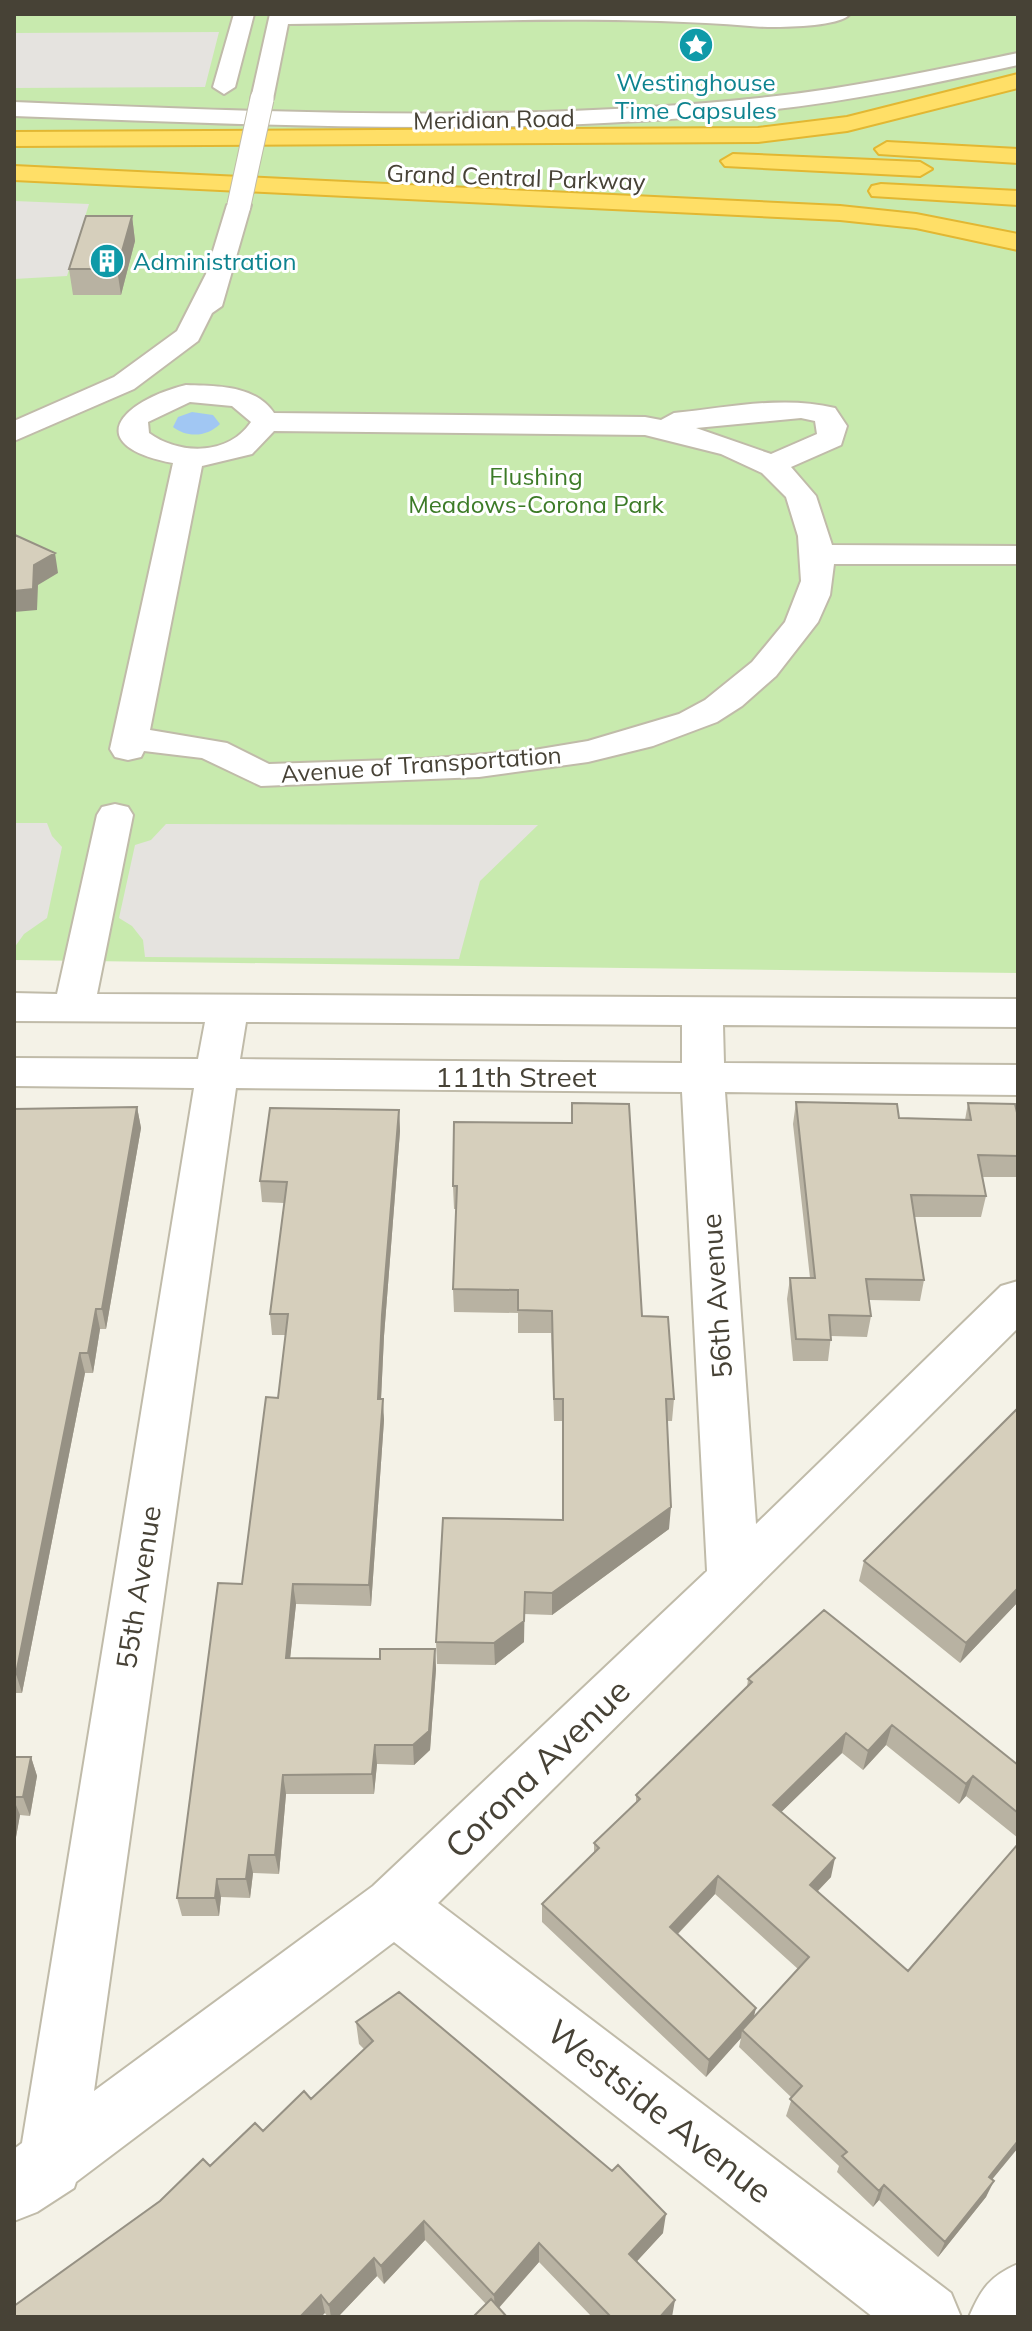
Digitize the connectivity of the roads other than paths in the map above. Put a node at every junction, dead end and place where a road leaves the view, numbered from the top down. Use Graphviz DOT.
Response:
graph roads {
  1 [pos="244,14"];
  2 [pos="840,14"];
  3 [pos="704,15"];
  4 [pos="280,16"];
  5 [pos="1018,59"];
  6 [pos="1018,81"];
  7 [pos="224,87"];
  8 [pos="14,109"];
  9 [pos="581,137"];
  10 [pos="14,142"];
  11 [pos="1018,156"];
  12 [pos="676,159"];
  13 [pos="707,160"];
  14 [pos="14,166"];
  15 [pos="14,173"];
  16 [pos="1018,174"];
  17 [pos="1018,198"];
  18 [pos="725,206"];
  19 [pos="1018,217"];
  20 [pos="1018,242"];
  21 [pos="215,279"];
  22 [pos="186,393"];
  23 [pos="265,422"];
  24 [pos="113,424"];
  25 [pos="645,426"];
  26 [pos="14,432"];
  27 [pos="14,439"];
  28 [pos="189,456"];
  29 [pos="772,465"];
  30 [pos="819,554"];
  31 [pos="1018,555"];
  32 [pos="115,815"];
  33 [pos="14,1007"];
  34 [pos="74,1008"];
  35 [pos="227,1009"];
  36 [pos="702,1013"];
  37 [pos="1018,1013"];
  38 [pos="14,1072"];
  39 [pos="216,1074"];
  40 [pos="704,1077"];
  41 [pos="1018,1080"];
  42 [pos="1018,1299"];
  43 [pos="734,1579"];
  44 [pos="394,1906"];
  45 [pos="32,2177"];
  46 [pos="1018,2298"];
  47 [pos="927,2317"];
  48 [pos="1003,2317"];
  1 -- 7 [label="street"];
  2 -- 3 [label="street"];
  3 -- 4 [label="street"];
  4 -- 21 [label="street, bridge"];
  5 -- 8 [label="street, Meridian Road"];
  6 -- 9 [label="highway"];
  9 -- 10 [label="highway"];
  9 -- 11 [label="highway"];
  10 -- 12 [label="highway, Grand Central Parkway"];
  13 -- 16 [label="highway"];
  14 -- 17 [label="highway, Grand Central Parkway"];
  15 -- 18 [label="highway"];
  18 -- 19 [label="highway"];
  18 -- 20 [label="highway"];
  21 -- 22 [label="street"];
  21 -- 26 [label="street"];
  22 -- 23 [label="street"];
  22 -- 24 [label="street"];
  23 -- 25 [label="street, Avenue of Transportation"];
  23 -- 28 [label="street"];
  24 -- 27 [label="street"];
  24 -- 28 [label="street"];
  25 -- 29 [label="street, Avenue of Transportation"];
  25 -- 29 [label="street"];
  28 -- 30 [label="street, Avenue of Transportation"];
  29 -- 30 [label="street, Avenue of Transportation"];
  30 -- 31 [label="street"];
  32 -- 34 [label="street"];
  33 -- 34 [label="street"];
  34 -- 35 [label="street"];
  35 -- 36 [label="street"];
  35 -- 39 [label="street, 55th Avenue"];
  36 -- 37 [label="street"];
  36 -- 40 [label="street, 56th Avenue"];
  38 -- 39 [label="street, 111th Street"];
  39 -- 40 [label="street, 111th Street"];
  39 -- 45 [label="street, 55th Avenue"];
  40 -- 41 [label="street, 111th Street"];
  40 -- 43 [label="street, 56th Avenue"];
  42 -- 43 [label="street, Corona Avenue"];
  43 -- 44 [label="street, Corona Avenue"];
  44 -- 45 [label="street, Corona Avenue"];
  44 -- 47 [label="street, Westside Avenue"];
  46 -- 48 [label="street"];
}
